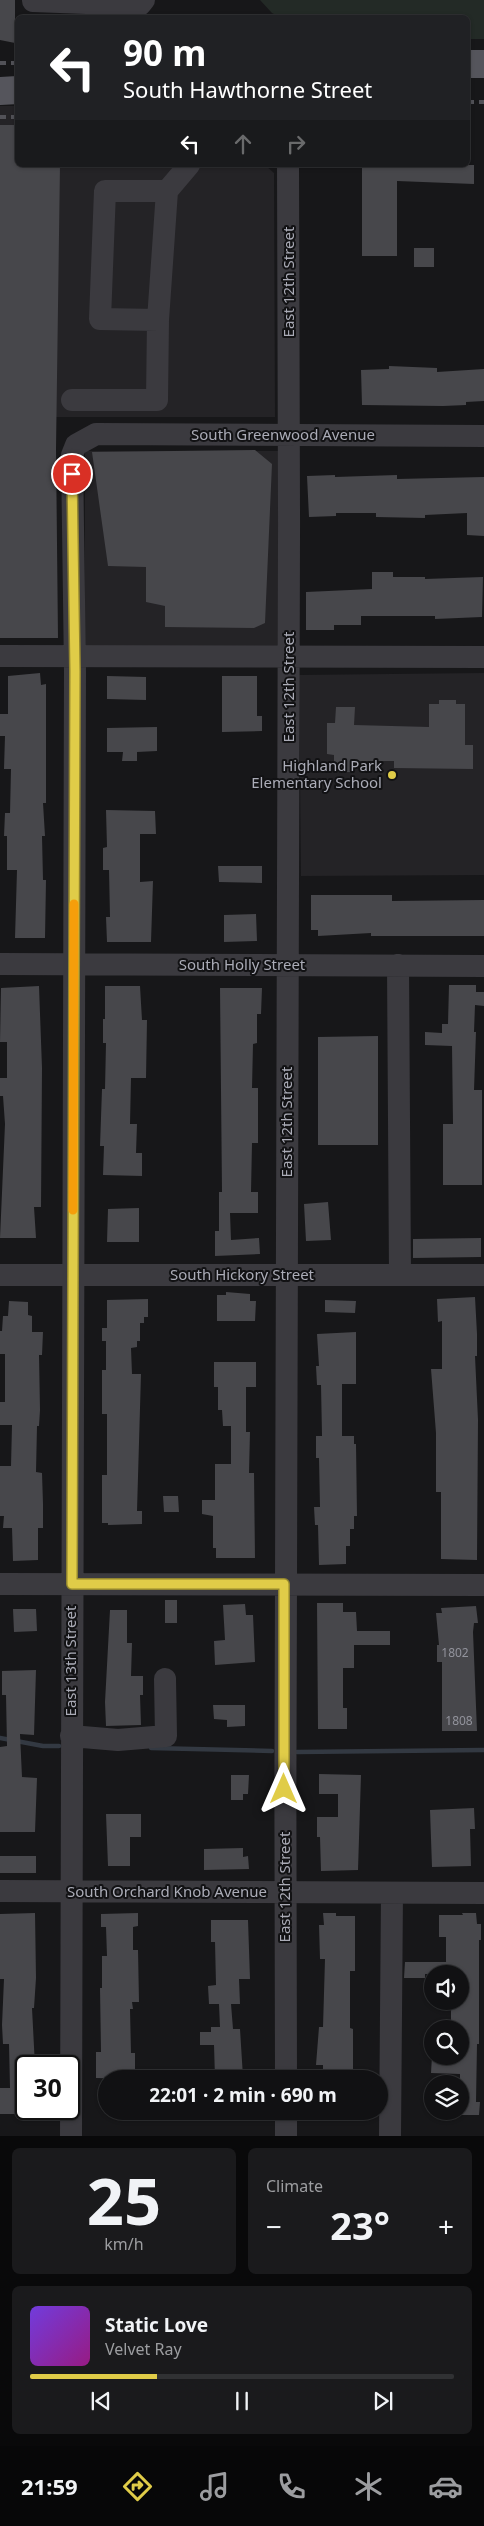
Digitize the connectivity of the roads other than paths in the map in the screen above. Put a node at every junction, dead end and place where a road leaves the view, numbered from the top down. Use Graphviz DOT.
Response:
graph roads {
  1 [pos="144,0"];
  2 [pos="33,6"];
  3 [pos="470,64"];
  4 [pos="484,64"];
  5 [pos="15,90"];
  6 [pos="0,91"];
  7 [pos="187,167"];
  8 [pos="288,167"];
  9 [pos="167,191"];
  10 [pos="158,320"];
  11 [pos="72,400"];
  12 [pos="290,436"];
  13 [pos="484,436"];
  14 [pos="82,440"];
  15 [pos="0,656"];
  16 [pos="75,656"];
  17 [pos="289,656"];
  18 [pos="484,656"];
  19 [pos="0,964"];
  20 [pos="74,965"];
  21 [pos="287,965"];
  22 [pos="398,965"];
  23 [pos="484,966"];
  24 [pos="0,1275"];
  25 [pos="73,1275"];
  26 [pos="287,1275"];
  27 [pos="400,1275"];
  28 [pos="484,1276"];
  29 [pos="0,1584"];
  30 [pos="72,1584"];
  31 [pos="284,1584"];
  32 [pos="484,1585"];
  33 [pos="165,1679"];
  34 [pos="71,1736"];
  35 [pos="0,1891"];
  36 [pos="71,1892"];
  37 [pos="285,1892"];
  38 [pos="392,1893"];
  39 [pos="484,1893"];
  40 [pos="286,2070"];
  41 [pos="286,2120"];
  42 [pos="72,2136"];
  43 [pos="286,2136"];
  44 [pos="390,2136"];
  1 -- 2 [label="street"];
  3 -- 4 [label="main road"];
  5 -- 6 [label="main road"];
  7 -- 9 [label="street"];
  8 -- 12 [label="street, East 12th Street"];
  9 -- 10 [label="street"];
  9 -- 10 [label="street"];
  10 -- 11 [label="street"];
  12 -- 13 [label="street, South Greenwood Avenue"];
  12 -- 14 [label="street, South Greenwood Avenue"];
  12 -- 17 [label="street, East 12th Street"];
  14 -- 16 [label="street, East 13th Street"];
  15 -- 16 [label="street"];
  16 -- 17 [label="street"];
  16 -- 20 [label="street, East 13th Street"];
  17 -- 18 [label="street"];
  17 -- 21 [label="street, East 12th Street"];
  19 -- 20 [label="street, South Holly Street"];
  20 -- 21 [label="street, South Holly Street"];
  20 -- 25 [label="street, East 13th Street"];
  21 -- 22 [label="street, South Holly Street"];
  21 -- 26 [label="street, East 12th Street"];
  22 -- 23 [label="street, South Holly Street"];
  22 -- 27 [label="street"];
  24 -- 25 [label="street, South Hickory Street"];
  25 -- 26 [label="street, South Hickory Street"];
  25 -- 30 [label="street, East 13th Street"];
  26 -- 27 [label="street, South Hickory Street"];
  26 -- 31 [label="street, East 12th Street"];
  27 -- 28 [label="street, South Hickory Street"];
  29 -- 30 [label="street"];
  30 -- 31 [label="street"];
  30 -- 34 [label="street, East 13th Street"];
  31 -- 32 [label="street"];
  31 -- 37 [label="street, East 12th Street"];
  33 -- 34 [label="street"];
  34 -- 36 [label="street, East 13th Street"];
  35 -- 36 [label="street, South Orchard Knob Avenue"];
  36 -- 37 [label="street, South Orchard Knob Avenue"];
  36 -- 42 [label="street, East 13th Street"];
  37 -- 38 [label="street, South Orchard Knob Avenue"];
  37 -- 40 [label="street, East 12th Street"];
  38 -- 39 [label="street, South Orchard Knob Avenue"];
  38 -- 44 [label="street"];
  41 -- 43 [label="street"];
}
